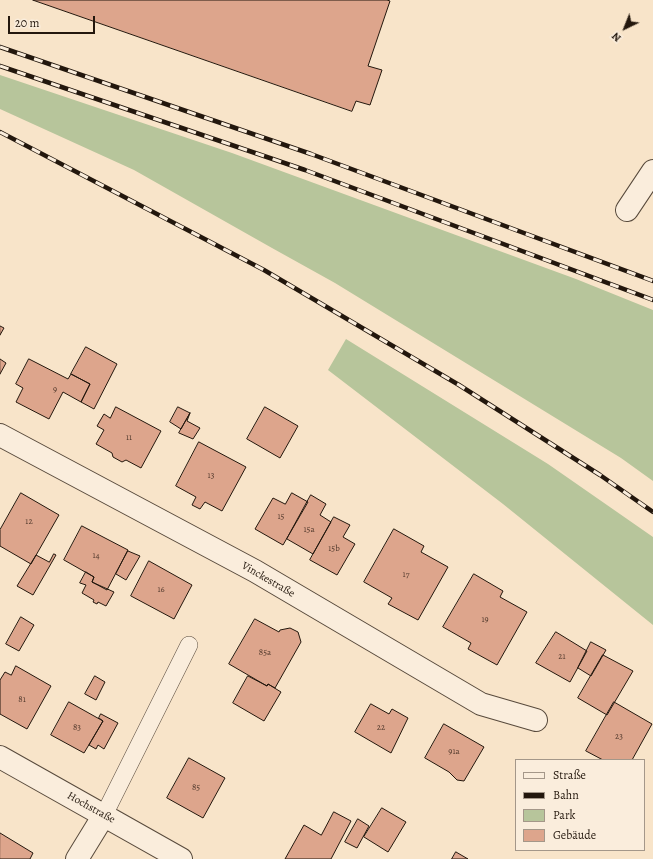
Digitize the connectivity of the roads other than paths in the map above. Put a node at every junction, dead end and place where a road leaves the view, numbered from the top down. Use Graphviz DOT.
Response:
graph roads {
  1 [pos="653,171"];
  2 [pos="627,210"];
  3 [pos="0,435"];
  4 [pos="189,645"];
  5 [pos="536,720"];
  6 [pos="0,757"];
  7 [pos="104,815"];
  8 [pos="77,859"];
  9 [pos="181,859"];
  1 -- 2 [label="street"];
  3 -- 5 [label="street, Vinckestraße"];
  4 -- 7 [label="lane"];
  6 -- 7 [label="street, Hochstraße"];
  7 -- 8 [label="street"];
  7 -- 9 [label="street, Hochstraße"];
}
